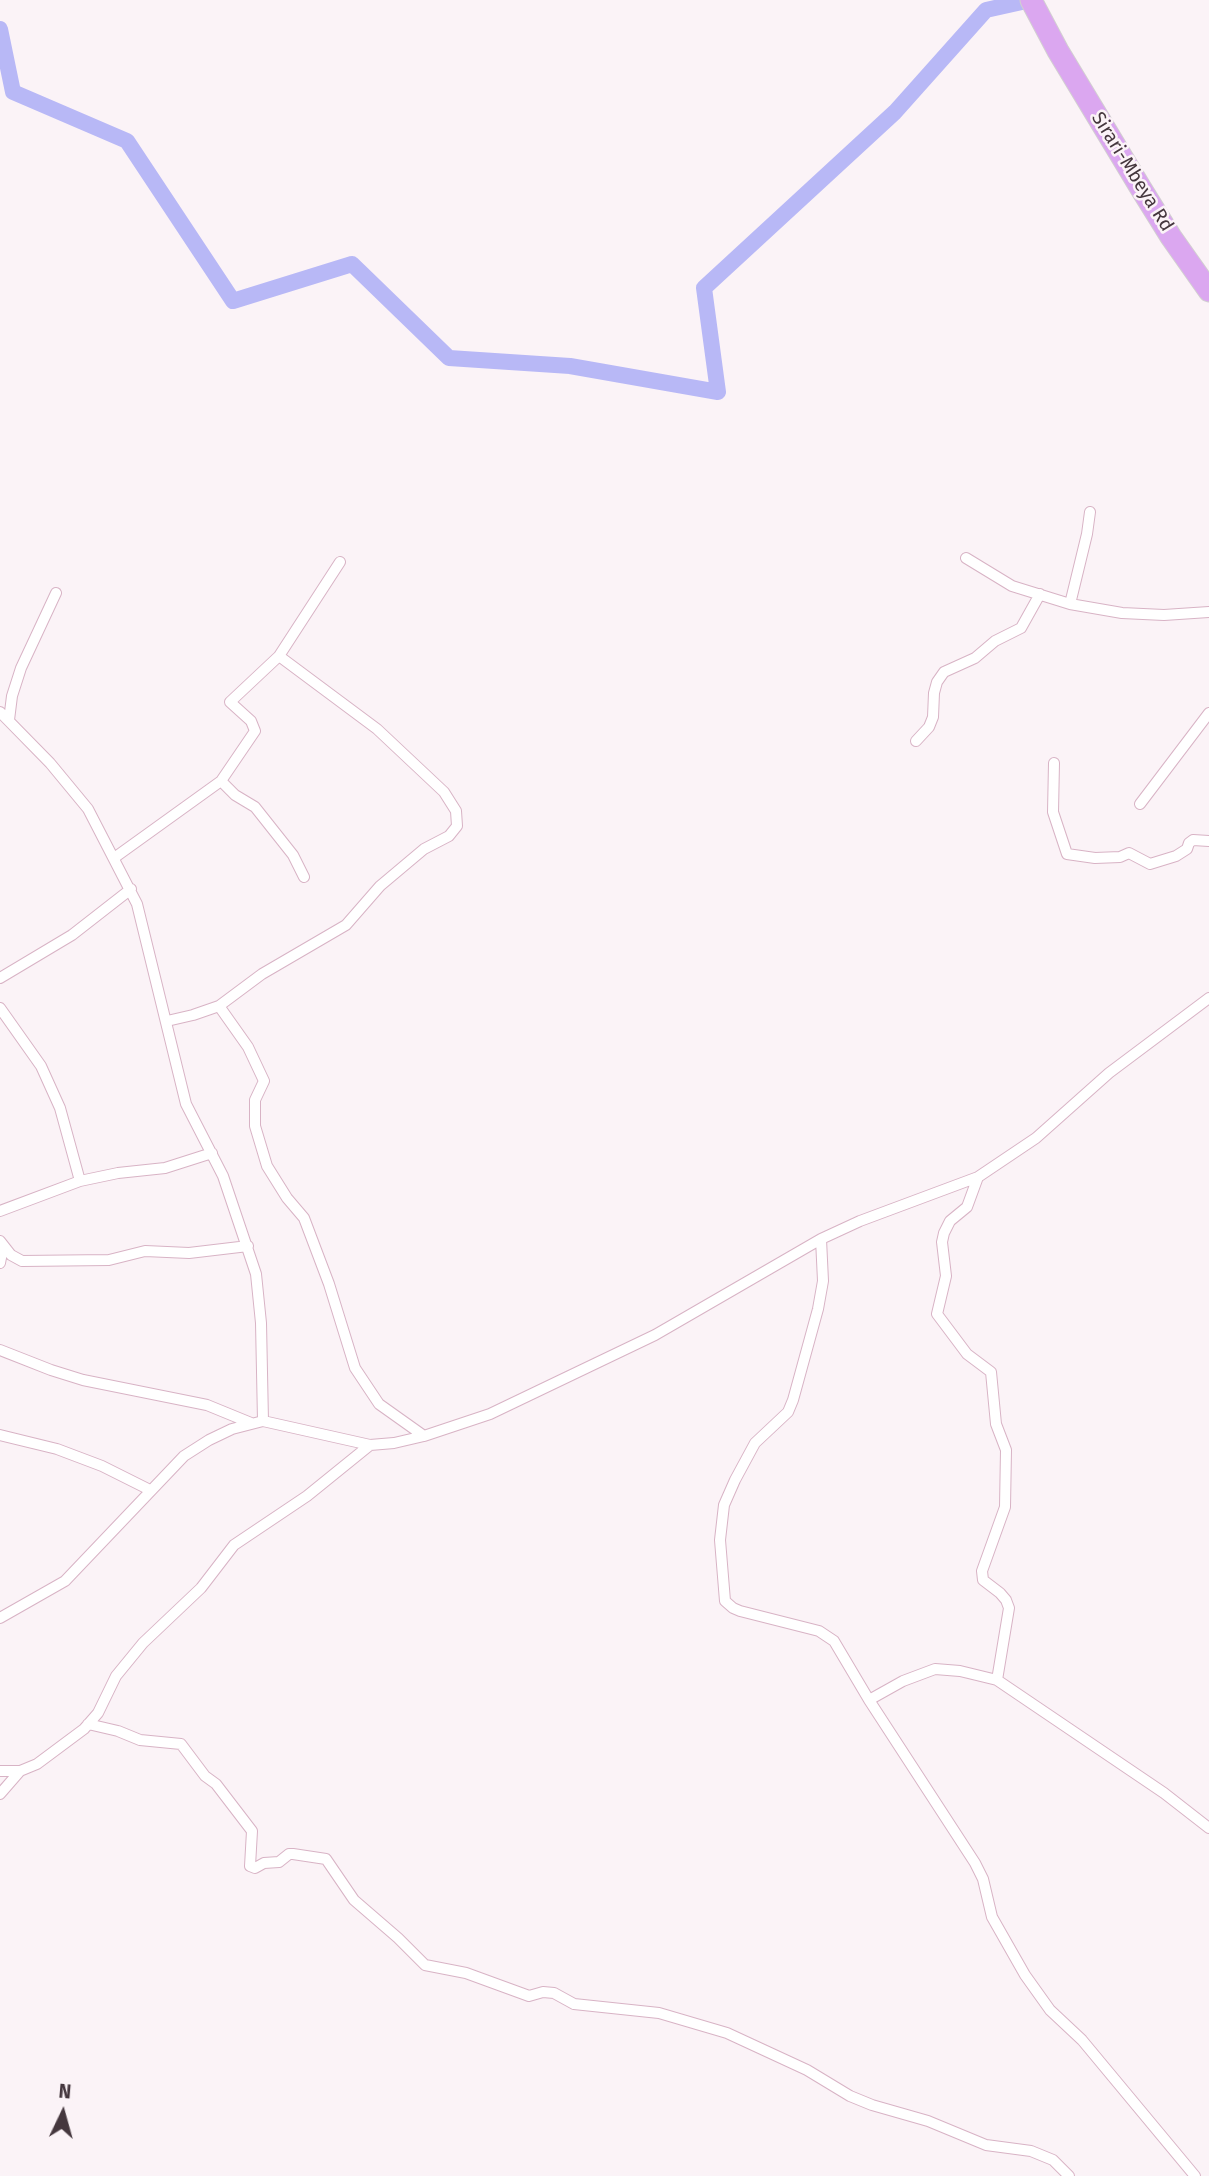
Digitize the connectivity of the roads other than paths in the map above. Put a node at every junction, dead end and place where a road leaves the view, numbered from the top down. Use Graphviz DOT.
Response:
graph roads {
  1 [pos="1031,0"];
  2 [pos="1209,291"];
  3 [pos="1090,512"];
  4 [pos="967,558"];
  5 [pos="340,562"];
  6 [pos="56,593"];
  7 [pos="1040,594"];
  8 [pos="1070,604"];
  9 [pos="1209,612"];
  10 [pos="279,656"];
  11 [pos="0,712"];
  12 [pos="1209,713"];
  13 [pos="9,720"];
  14 [pos="916,741"];
  15 [pos="1054,763"];
  16 [pos="221,780"];
  17 [pos="1140,804"];
  18 [pos="1209,841"];
  19 [pos="114,858"];
  20 [pos="304,877"];
  21 [pos="131,890"];
  22 [pos="0,978"];
  23 [pos="1209,998"];
  24 [pos="219,1006"];
  25 [pos="0,1008"];
  26 [pos="167,1021"];
  27 [pos="212,1153"];
  28 [pos="978,1177"];
  29 [pos="80,1181"];
  30 [pos="0,1211"];
  31 [pos="821,1239"];
  32 [pos="2,1244"];
  33 [pos="248,1247"];
  34 [pos="0,1263"];
  35 [pos="0,1350"];
  36 [pos="263,1421"];
  37 [pos="251,1423"];
  38 [pos="0,1435"];
  39 [pos="424,1436"];
  40 [pos="370,1446"];
  41 [pos="150,1490"];
  42 [pos="0,1618"];
  43 [pos="997,1680"];
  44 [pos="869,1700"];
  45 [pos="88,1724"];
  46 [pos="0,1771"];
  47 [pos="20,1771"];
  48 [pos="0,1794"];
  49 [pos="1209,1828"];
  50 [pos="1069,2176"];
  51 [pos="1195,2176"];
  1 -- 2 [label="highway, Sirari-Mbeya Rd"];
  3 -- 8 [label="street"];
  4 -- 7 [label="street"];
  5 -- 10 [label="street"];
  6 -- 13 [label="street"];
  7 -- 8 [label="street"];
  7 -- 14 [label="street"];
  8 -- 9 [label="street"];
  10 -- 16 [label="street"];
  10 -- 24 [label="street"];
  11 -- 13 [label="street"];
  12 -- 17 [label="street"];
  13 -- 19 [label="street"];
  15 -- 18 [label="street"];
  16 -- 19 [label="street"];
  16 -- 20 [label="street"];
  19 -- 21 [label="street"];
  21 -- 22 [label="street"];
  21 -- 26 [label="street"];
  23 -- 28 [label="street"];
  24 -- 26 [label="street"];
  24 -- 39 [label="street"];
  25 -- 29 [label="street"];
  26 -- 27 [label="street"];
  27 -- 29 [label="street"];
  27 -- 33 [label="street"];
  28 -- 31 [label="street"];
  28 -- 43 [label="street"];
  29 -- 30 [label="street"];
  31 -- 39 [label="street"];
  31 -- 44 [label="street"];
  32 -- 33 [label="street"];
  32 -- 34 [label="street"];
  33 -- 36 [label="street"];
  35 -- 37 [label="street"];
  36 -- 37 [label="street"];
  36 -- 40 [label="street"];
  37 -- 41 [label="street"];
  38 -- 41 [label="street"];
  39 -- 40 [label="street"];
  40 -- 45 [label="street"];
  41 -- 42 [label="street"];
  43 -- 44 [label="street"];
  43 -- 49 [label="street"];
  44 -- 51 [label="street"];
  45 -- 47 [label="street"];
  45 -- 50 [label="street"];
  46 -- 47 [label="street"];
  47 -- 48 [label="street"];
}
